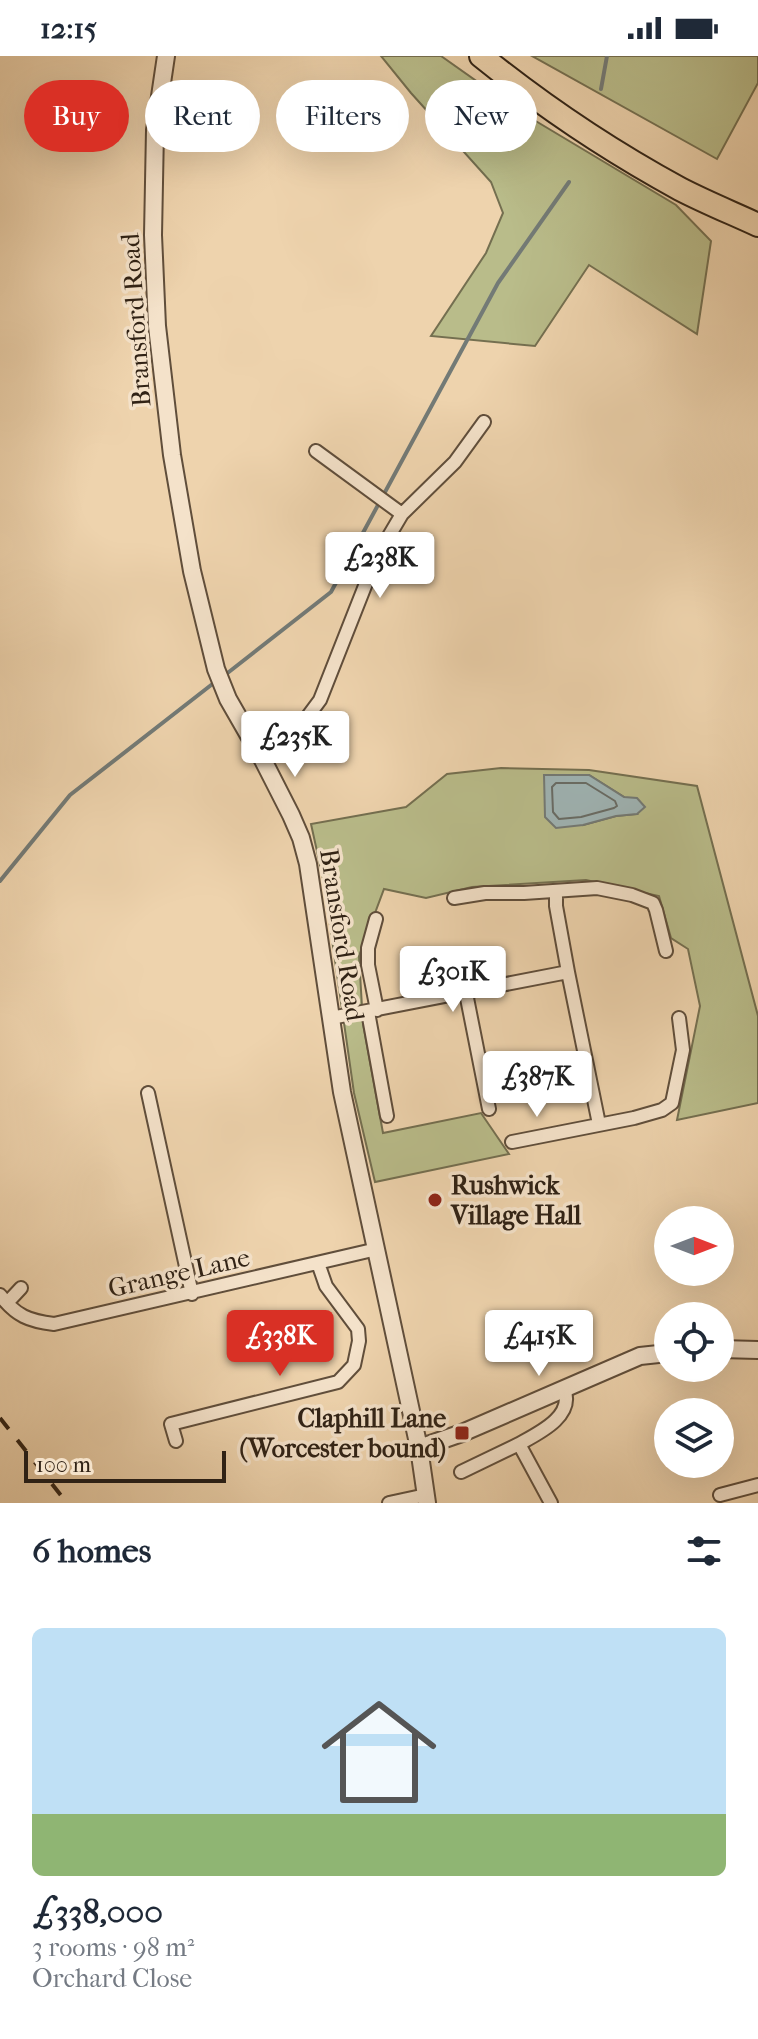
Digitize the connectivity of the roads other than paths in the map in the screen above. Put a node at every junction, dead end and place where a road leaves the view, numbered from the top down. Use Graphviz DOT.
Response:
graph roads {
  1 [pos="166,56"];
  2 [pos="481,56"];
  3 [pos="758,225"];
  4 [pos="484,422"];
  5 [pos="316,451"];
  6 [pos="402,514"];
  7 [pos="263,760"];
  8 [pos="556,891"];
  9 [pos="454,898"];
  10 [pos="376,919"];
  11 [pos="666,951"];
  12 [pos="568,972"];
  13 [pos="466,993"];
  14 [pos="373,1011"];
  15 [pos="331,1018"];
  16 [pos="679,1018"];
  17 [pos="148,1093"];
  18 [pos="489,1109"];
  19 [pos="387,1116"];
  20 [pos="599,1124"];
  21 [pos="512,1142"];
  22 [pos="377,1249"];
  23 [pos="318,1263"];
  24 [pos="21,1288"];
  25 [pos="192,1294"];
  26 [pos="3,1299"];
  27 [pos="734,1349"];
  28 [pos="758,1350"];
  29 [pos="654,1354"];
  30 [pos="564,1389"];
  31 [pos="176,1441"];
  32 [pos="519,1444"];
  33 [pos="419,1448"];
  34 [pos="461,1472"];
  35 [pos="758,1485"];
  36 [pos="720,1495"];
  37 [pos="740,1497"];
  38 [pos="426,1499"];
  39 [pos="389,1503"];
  40 [pos="551,1503"];
  1 -- 7 [label="street, Bransford Road"];
  2 -- 3 [label="highway"];
  4 -- 6 [label="street"];
  5 -- 6 [label="street"];
  6 -- 7 [label="street"];
  7 -- 15 [label="street, Bransford Road"];
  8 -- 9 [label="street"];
  8 -- 11 [label="street"];
  8 -- 12 [label="street"];
  10 -- 14 [label="street"];
  12 -- 13 [label="street"];
  12 -- 20 [label="street"];
  13 -- 14 [label="street"];
  13 -- 18 [label="street"];
  14 -- 15 [label="street"];
  14 -- 19 [label="street"];
  15 -- 22 [label="street, Bransford Road"];
  16 -- 20 [label="street"];
  17 -- 25 [label="street"];
  20 -- 21 [label="street"];
  22 -- 23 [label="street, Grange Lane"];
  22 -- 33 [label="street, Bransford Road"];
  23 -- 25 [label="street, Grange Lane"];
  23 -- 31 [label="street"];
  24 -- 26 [label="street"];
  25 -- 26 [label="street, Grange Lane"];
  27 -- 28 [label="street"];
  29 -- 30 [label="street"];
  30 -- 32 [label="street"];
  30 -- 33 [label="street"];
  32 -- 34 [label="street"];
  32 -- 40 [label="street"];
  33 -- 38 [label="street, Bransford Road"];
  35 -- 37 [label="street"];
  36 -- 37 [label="street"];
  38 -- 39 [label="street"];
}
